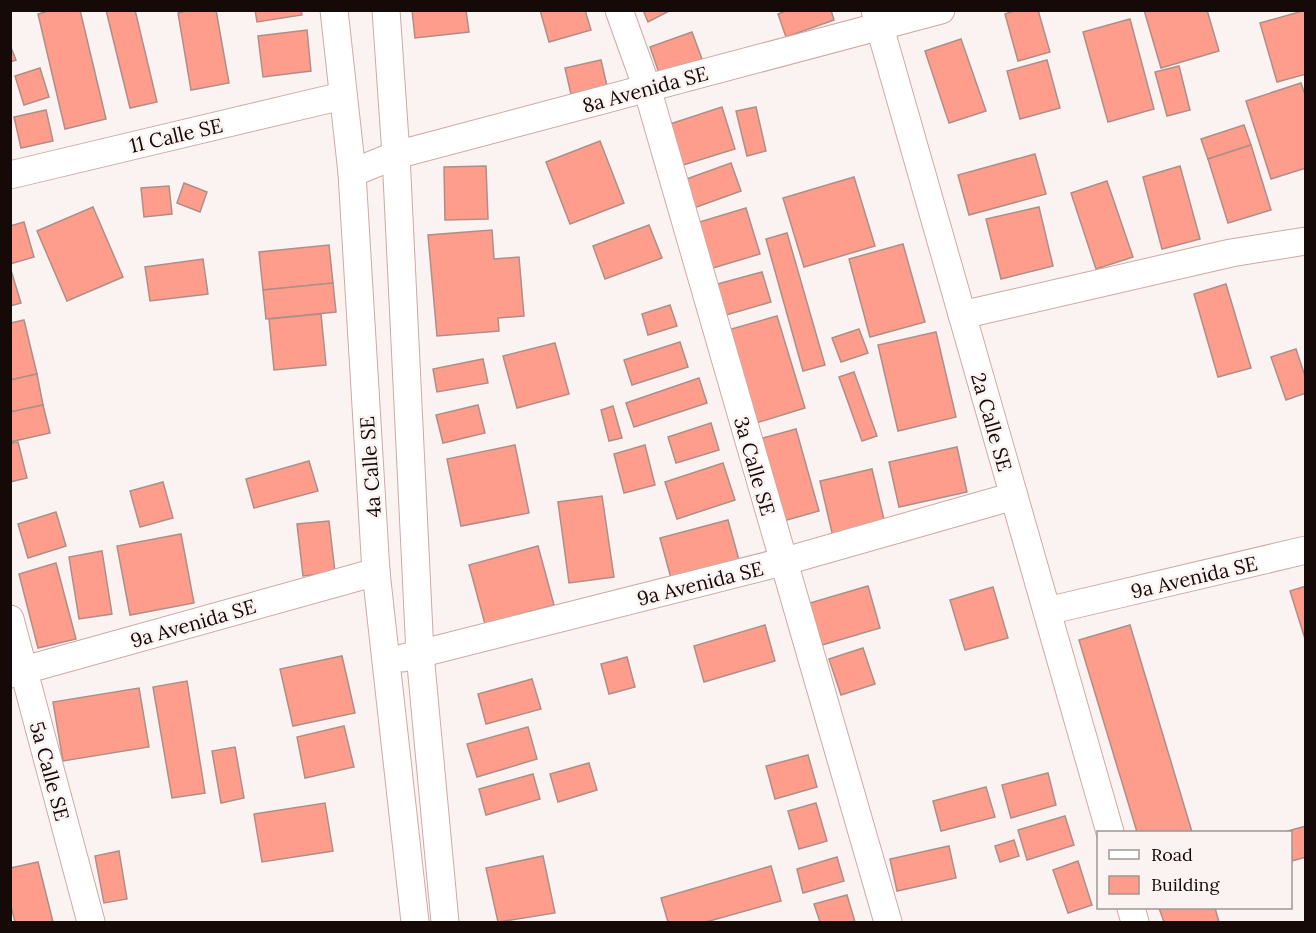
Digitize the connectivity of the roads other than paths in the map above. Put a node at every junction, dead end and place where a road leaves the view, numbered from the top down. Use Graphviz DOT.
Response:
graph roads {
  1 [pos="334,10"];
  2 [pos="386,10"];
  3 [pos="619,10"];
  4 [pos="941,10"];
  5 [pos="877,19"];
  6 [pos="646,88"];
  7 [pos="342,96"];
  8 [pos="396,155"];
  9 [pos="352,173"];
  10 [pos="10,175"];
  11 [pos="1305,241"];
  12 [pos="962,315"];
  13 [pos="1014,496"];
  14 [pos="1305,550"];
  15 [pos="782,562"];
  16 [pos="376,572"];
  17 [pos="1047,611"];
  18 [pos="10,619"];
  19 [pos="420,654"];
  20 [pos="384,662"];
  21 [pos="17,673"];
  22 [pos="1110,831"];
  23 [pos="91,922"];
  24 [pos="415,922"];
  25 [pos="445,922"];
  26 [pos="888,922"];
  1 -- 7 [label="street, 4a Calle SE"];
  2 -- 8 [label="street, 4a Calle SE"];
  3 -- 6 [label="street, 3a Calle SE"];
  4 -- 5 [label="street, 8a Avenida SE"];
  5 -- 6 [label="street, 8a Avenida SE"];
  5 -- 12 [label="street, 2a Calle SE"];
  6 -- 8 [label="street, 8a Avenida SE"];
  6 -- 15 [label="street, 3a Calle SE"];
  7 -- 9 [label="street, 4a Calle SE"];
  7 -- 10 [label="street, 11 Calle SE"];
  8 -- 9 [label="street, 8a Avenida SE"];
  8 -- 19 [label="street, 4a Calle SE"];
  9 -- 16 [label="street, 4a Calle SE"];
  11 -- 12 [label="street"];
  12 -- 13 [label="street, 2a Calle SE"];
  13 -- 15 [label="street, 9a Avenida SE"];
  13 -- 17 [label="street, 2a Calle SE"];
  14 -- 17 [label="street, 9a Avenida SE"];
  15 -- 19 [label="street, 9a Avenida SE"];
  15 -- 26 [label="street, 3a Calle SE"];
  16 -- 20 [label="street, 4a Calle SE"];
  16 -- 21 [label="street, 9a Avenida SE"];
  17 -- 22 [label="street, 2a Calle SE"];
  18 -- 21 [label="street, 5a Calle SE"];
  19 -- 20 [label="street, 9a Avenida SE"];
  19 -- 25 [label="street, 4a Calle SE"];
  20 -- 24 [label="street, 4a Calle SE"];
  21 -- 23 [label="street, 5a Calle SE"];
}
